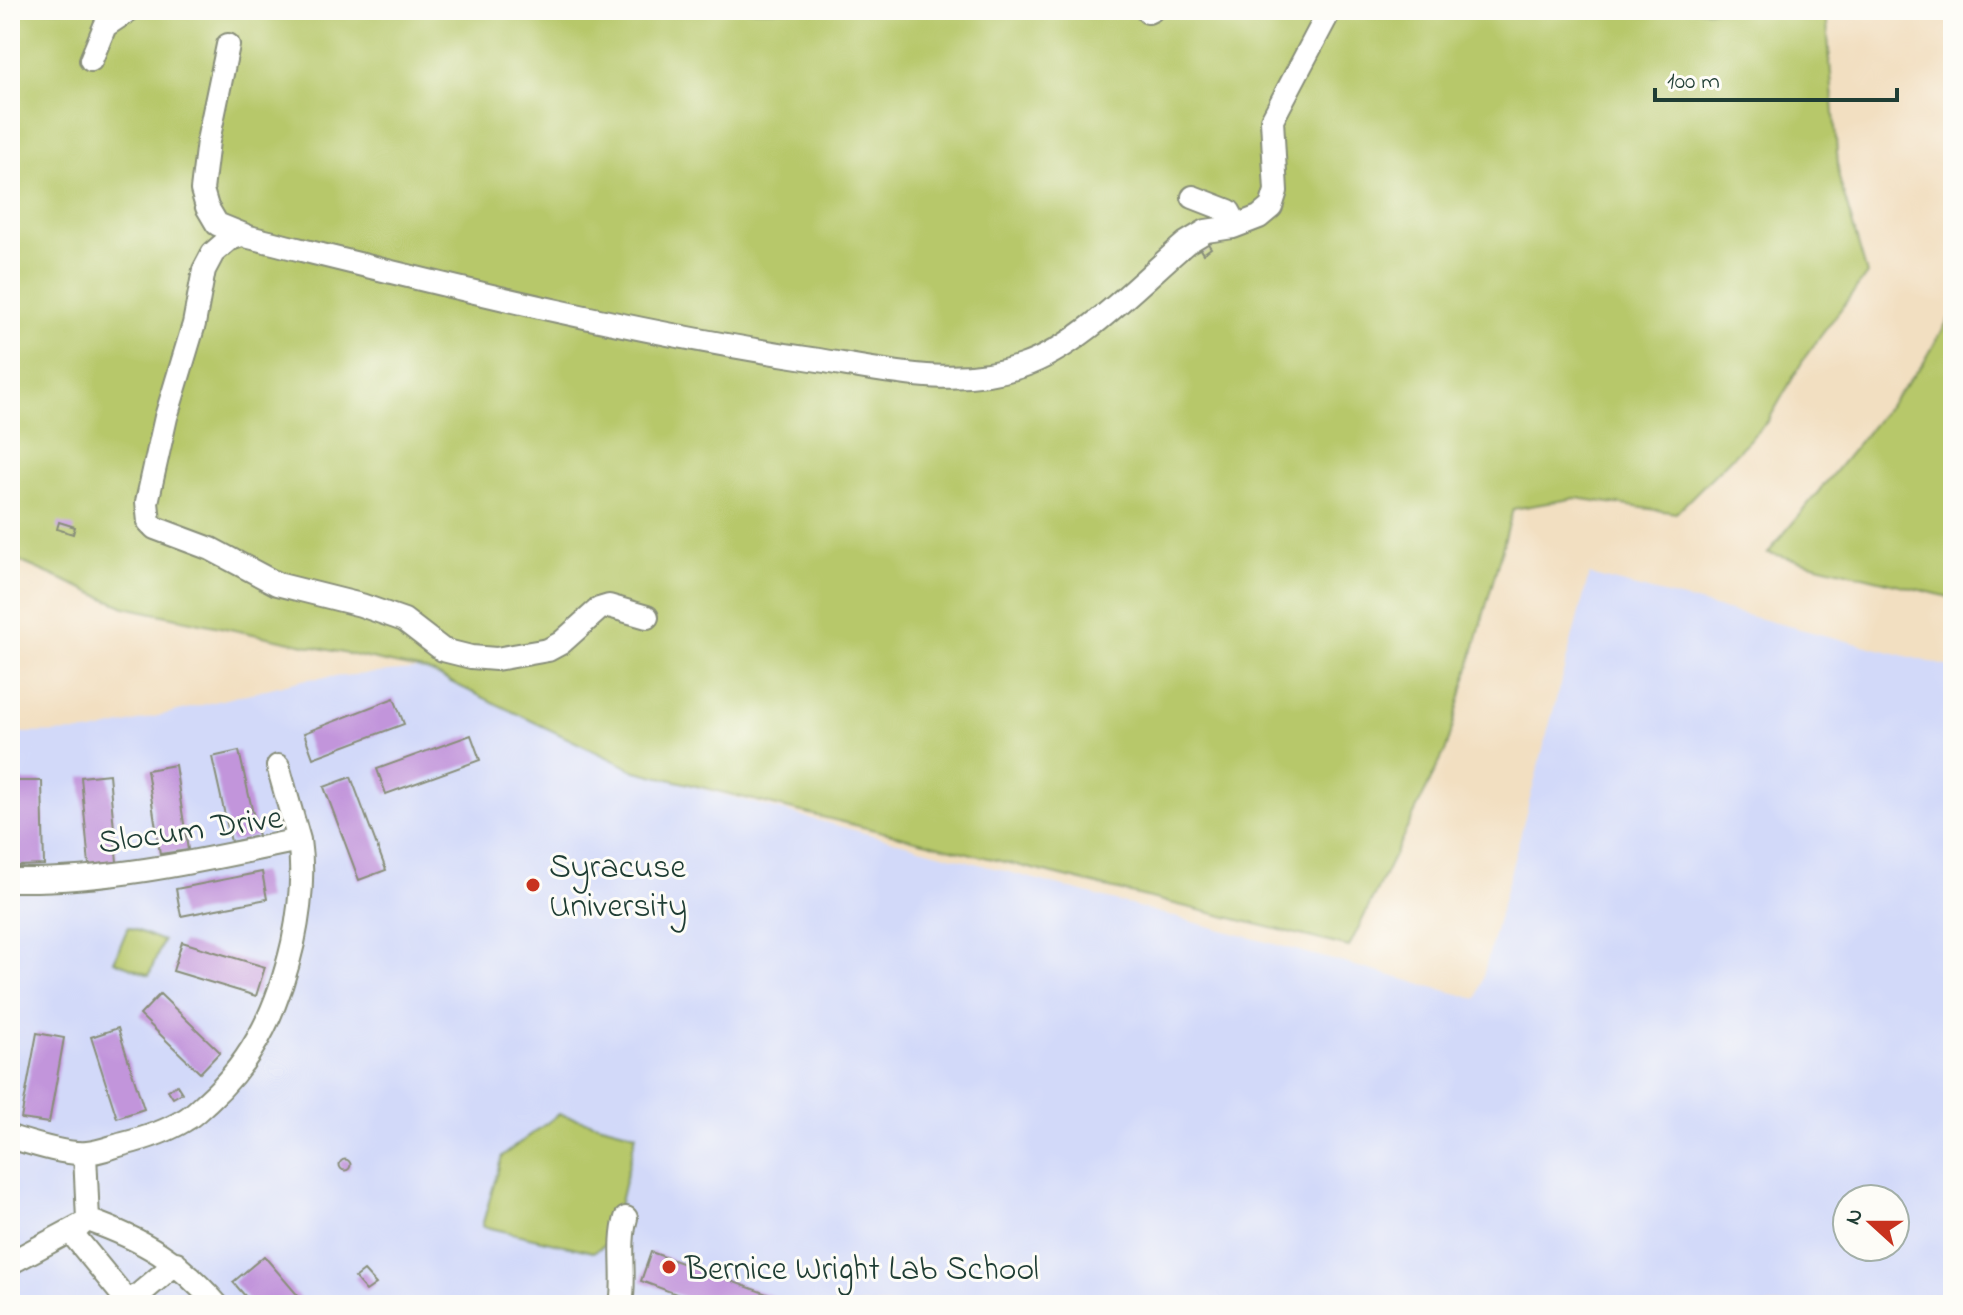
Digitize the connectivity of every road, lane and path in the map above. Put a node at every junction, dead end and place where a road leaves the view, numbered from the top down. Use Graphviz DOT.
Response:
graph roads {
  1 [pos="129,10"];
  2 [pos="1330,10"];
  3 [pos="228,45"];
  4 [pos="91,60"];
  5 [pos="1193,197"];
  6 [pos="1233,227"];
  7 [pos="241,235"];
  8 [pos="647,617"];
  9 [pos="278,766"];
  10 [pos="299,840"];
  11 [pos="10,880"];
  12 [pos="10,1137"];
  13 [pos="85,1154"];
  14 [pos="626,1218"];
  15 [pos="79,1226"];
  16 [pos="10,1263"];
  17 [pos="176,1263"];
  18 [pos="217,1305"];
  19 [pos="621,1305"];
  1 -- 4 [label="street"];
  2 -- 6 [label="street"];
  3 -- 7 [label="street"];
  5 -- 6 [label="street"];
  6 -- 7 [label="street"];
  7 -- 8 [label="street"];
  9 -- 10 [label="street"];
  10 -- 11 [label="street, Slocum Drive"];
  10 -- 13 [label="street, Slocum Drive"];
  12 -- 13 [label="street, Slocum Drive"];
  13 -- 15 [label="street"];
  14 -- 19 [label="street"];
  15 -- 16 [label="street"];
  15 -- 17 [label="street"];
  15 -- 17 [label="street"];
  17 -- 18 [label="street"];
}
